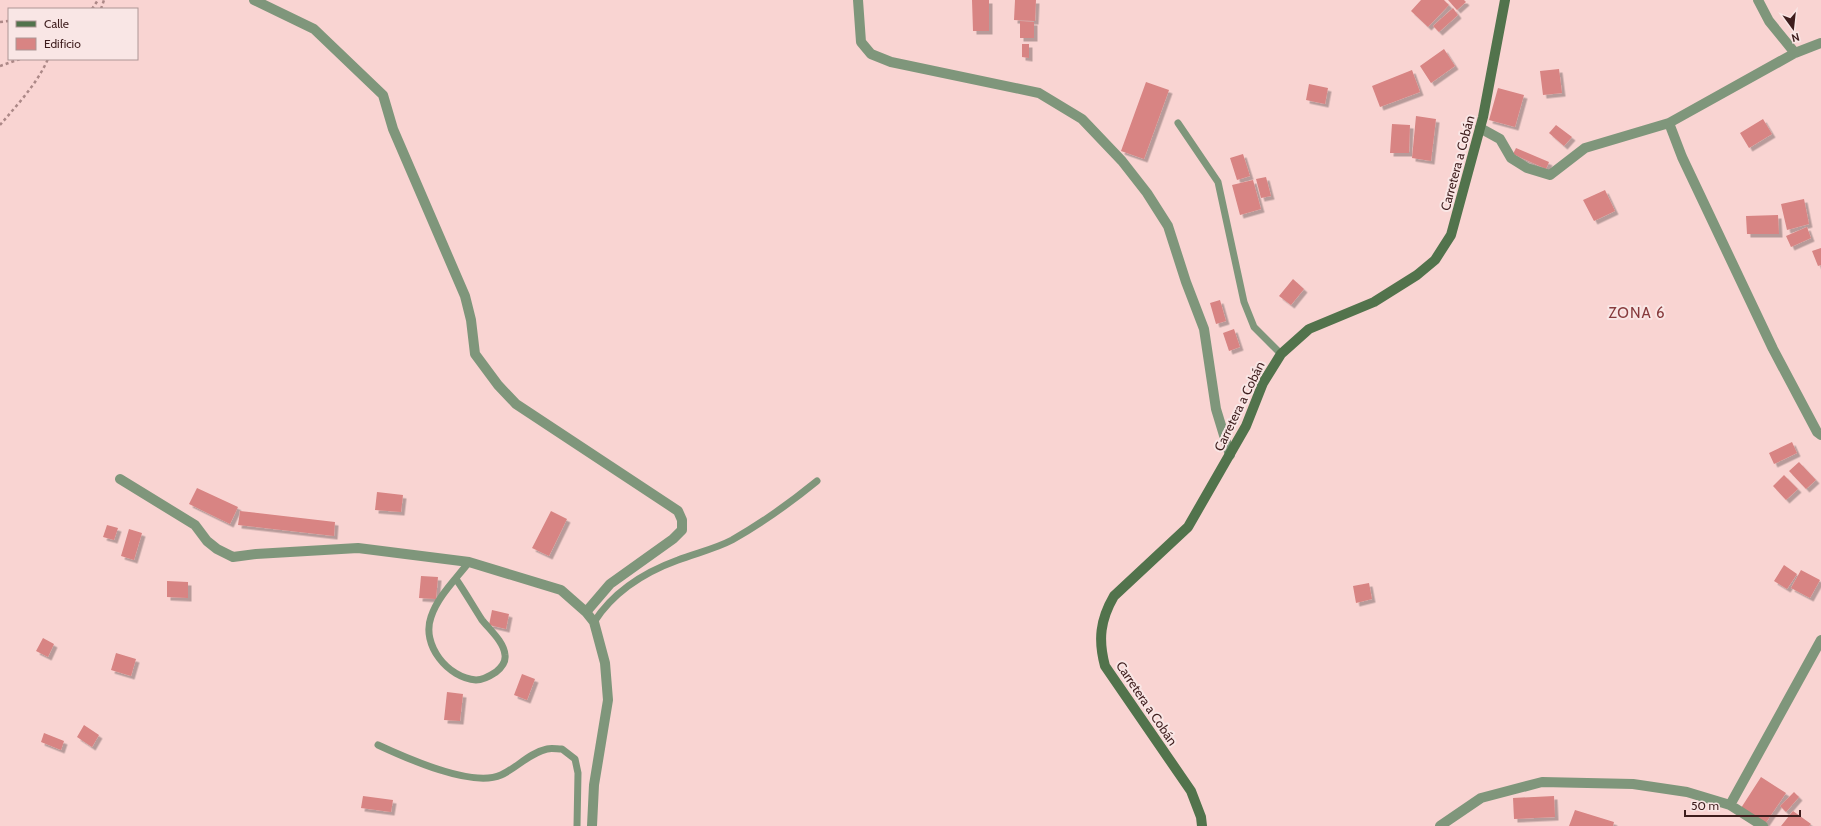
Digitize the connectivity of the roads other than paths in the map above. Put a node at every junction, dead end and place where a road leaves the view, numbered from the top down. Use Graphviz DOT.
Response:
graph roads {
  1 [pos="254,0"];
  2 [pos="858,0"];
  3 [pos="1505,0"];
  4 [pos="1758,0"];
  5 [pos="1821,43"];
  6 [pos="1795,53"];
  7 [pos="1178,123"];
  8 [pos="1669,123"];
  9 [pos="1480,128"];
  10 [pos="1281,354"];
  11 [pos="1821,435"];
  12 [pos="1230,455"];
  13 [pos="120,479"];
  14 [pos="817,481"];
  15 [pos="469,562"];
  16 [pos="456,579"];
  17 [pos="586,612"];
  18 [pos="594,622"];
  19 [pos="1821,640"];
  20 [pos="378,745"];
  21 [pos="1730,805"];
  22 [pos="577,826"];
  23 [pos="592,826"];
  24 [pos="1202,826"];
  25 [pos="1440,826"];
  26 [pos="1763,826"];
  1 -- 17 [label="street"];
  2 -- 12 [label="street"];
  3 -- 9 [label="street, Carretera a Cobán"];
  4 -- 6 [label="street"];
  5 -- 6 [label="street"];
  6 -- 8 [label="street"];
  7 -- 10 [label="lane"];
  8 -- 9 [label="street"];
  8 -- 11 [label="street"];
  9 -- 10 [label="street, Carretera a Cobán"];
  10 -- 12 [label="street, Carretera a Cobán"];
  12 -- 24 [label="street, Carretera a Cobán"];
  13 -- 15 [label="street"];
  14 -- 18 [label="lane"];
  15 -- 16 [label="lane"];
  15 -- 17 [label="street"];
  16 -- 16 [label="lane"];
  17 -- 18 [label="street"];
  18 -- 23 [label="street"];
  19 -- 21 [label="street"];
  20 -- 22 [label="lane"];
  21 -- 25 [label="street"];
  21 -- 26 [label="street"];
}
